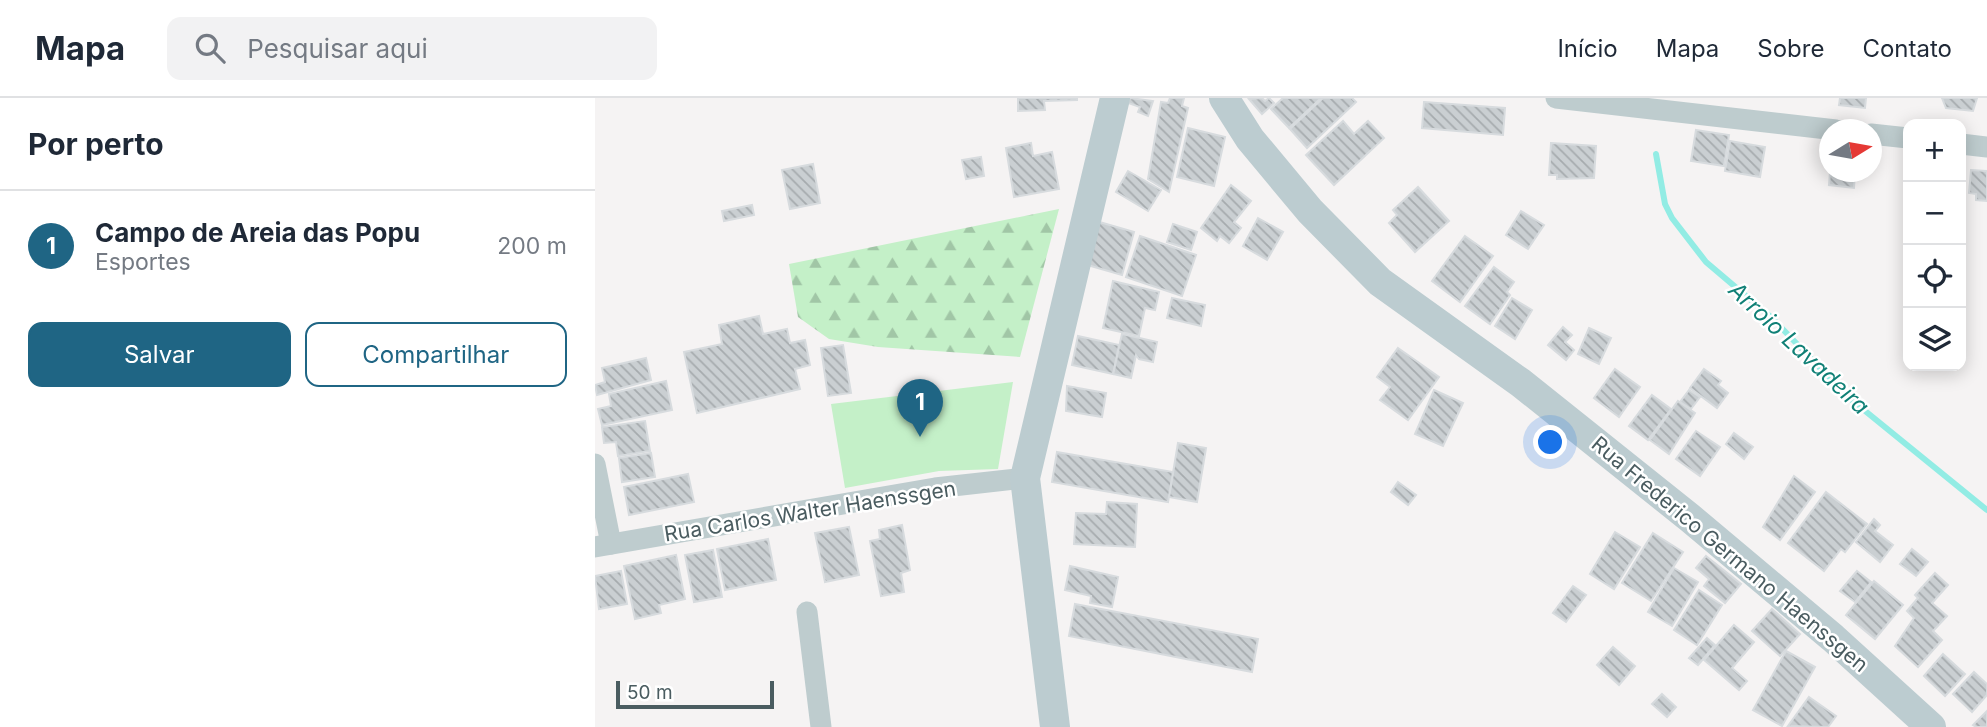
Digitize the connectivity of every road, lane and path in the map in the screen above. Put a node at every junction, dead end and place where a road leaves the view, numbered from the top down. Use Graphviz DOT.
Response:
graph roads {
  1 [pos="1115,98"];
  2 [pos="1224,98"];
  3 [pos="1556,98"];
  4 [pos="1819,128"];
  5 [pos="1882,135"];
  6 [pos="1903,137"];
  7 [pos="1966,144"];
  8 [pos="1987,146"];
  9 [pos="595,464"];
  10 [pos="1025,478"];
  11 [pos="603,545"];
  12 [pos="807,612"];
  13 [pos="821,727"];
  14 [pos="1055,727"];
  15 [pos="1931,727"];
  1 -- 10 [label="main road"];
  2 -- 15 [label="main road, Rua Frederico Germano Haenssgen"];
  3 -- 4 [label="street"];
  5 -- 6 [label="street"];
  7 -- 8 [label="street"];
  9 -- 11 [label="street"];
  10 -- 11 [label="street, Rua Carlos Walter Haenssgen"];
  10 -- 14 [label="main road"];
  12 -- 13 [label="street"];
}
